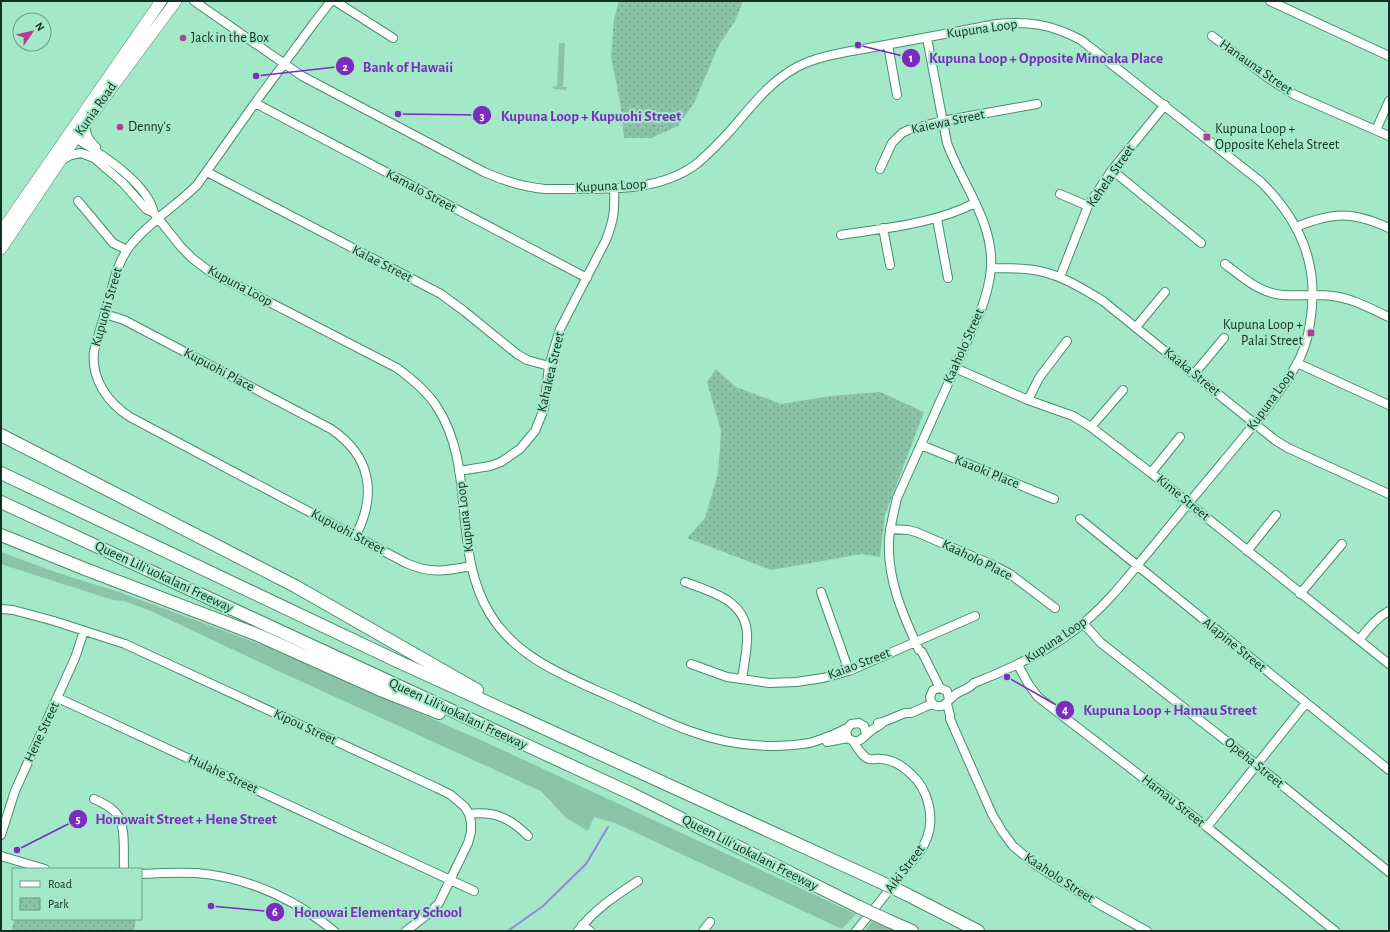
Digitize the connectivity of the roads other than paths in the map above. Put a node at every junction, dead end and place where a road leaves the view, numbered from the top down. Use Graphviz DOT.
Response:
graph roads {
  1 [pos="161,1"];
  2 [pos="176,1"];
  3 [pos="194,1"];
  4 [pos="331,1"];
  5 [pos="335,1"];
  6 [pos="1270,1"];
  7 [pos="1212,36"];
  8 [pos="393,38"];
  9 [pos="927,38"];
  10 [pos="888,45"];
  11 [pos="1389,56"];
  12 [pos="283,64"];
  13 [pos="897,95"];
  14 [pos="1389,101"];
  15 [pos="255,103"];
  16 [pos="1038,104"];
  17 [pos="1165,105"];
  18 [pos="942,121"];
  19 [pos="85,124"];
  20 [pos="1376,130"];
  21 [pos="72,135"];
  22 [pos="1389,136"];
  23 [pos="104,156"];
  24 [pos="61,161"];
  25 [pos="880,169"];
  26 [pos="1112,170"];
  27 [pos="207,172"];
  28 [pos="614,188"];
  29 [pos="1060,194"];
  30 [pos="78,201"];
  31 [pos="975,203"];
  32 [pos="1088,206"];
  33 [pos="156,215"];
  34 [pos="17,216"];
  35 [pos="937,219"];
  36 [pos="1296,227"];
  37 [pos="883,228"];
  38 [pos="1389,228"];
  39 [pos="1,232"];
  40 [pos="840,235"];
  41 [pos="1201,243"];
  42 [pos="1,248"];
  43 [pos="127,250"];
  44 [pos="1225,264"];
  45 [pos="890,265"];
  46 [pos="991,268"];
  47 [pos="1060,277"];
  48 [pos="587,278"];
  49 [pos="948,278"];
  50 [pos="1165,292"];
  51 [pos="1313,295"];
  52 [pos="105,314"];
  53 [pos="1389,317"];
  54 [pos="1136,327"];
  55 [pos="1224,338"];
  56 [pos="1067,341"];
  57 [pos="1297,363"];
  58 [pos="549,366"];
  59 [pos="955,368"];
  60 [pos="1194,374"];
  61 [pos="1122,390"];
  62 [pos="1028,400"];
  63 [pos="1389,405"];
  64 [pos="1254,424"];
  65 [pos="1091,427"];
  66 [pos="1,435"];
  67 [pos="1180,437"];
  68 [pos="921,445"];
  69 [pos="459,471"];
  70 [pos="1,473"];
  71 [pos="1152,473"];
  72 [pos="1389,494"];
  73 [pos="1054,499"];
  74 [pos="1,502"];
  75 [pos="1188,503"];
  76 [pos="1276,515"];
  77 [pos="1080,519"];
  78 [pos="890,529"];
  79 [pos="1,535"];
  80 [pos="356,535"];
  81 [pos="1,543"];
  82 [pos="1342,544"];
  83 [pos="1247,550"];
  84 [pos="1138,565"];
  85 [pos="471,566"];
  86 [pos="85,569"];
  87 [pos="685,582"];
  88 [pos="821,592"];
  89 [pos="1300,594"];
  90 [pos="1055,608"];
  91 [pos="1,609"];
  92 [pos="1389,611"];
  93 [pos="975,616"];
  94 [pos="1083,623"];
  95 [pos="84,631"];
  96 [pos="1359,640"];
  97 [pos="915,641"];
  98 [pos="691,664"];
  99 [pos="1389,664"];
  100 [pos="1018,665"];
  101 [pos="849,670"];
  102 [pos="742,679"];
  103 [pos="940,697"];
  104 [pos="58,698"];
  105 [pos="1306,703"];
  106 [pos="847,728"];
  107 [pos="550,731"];
  108 [pos="864,733"];
  109 [pos="850,740"];
  110 [pos="814,742"];
  111 [pos="872,759"];
  112 [pos="563,763"];
  113 [pos="1257,765"];
  114 [pos="1389,770"];
  115 [pos="94,799"];
  116 [pos="469,814"];
  117 [pos="1207,827"];
  118 [pos="1,835"];
  119 [pos="528,836"];
  120 [pos="1,856"];
  121 [pos="42,868"];
  122 [pos="124,868"];
  123 [pos="1389,872"];
  124 [pos="142,874"];
  125 [pos="451,879"];
  126 [pos="638,881"];
  127 [pos="474,890"];
  128 [pos="710,922"];
  129 [pos="580,928"];
  130 [pos="334,931"];
  131 [pos="406,931"];
  132 [pos="590,931"];
  133 [pos="703,931"];
  134 [pos="856,931"];
  135 [pos="912,931"];
  136 [pos="978,931"];
  137 [pos="1147,931"];
  138 [pos="1335,931"];
  1 -- 21 [label="main road, Kunia Road"];
  2 -- 19 [label="main road, Kunia Road"];
  3 -- 12 [label="street, Kupuna Loop"];
  4 -- 12 [label="street, Kupuohi Street"];
  5 -- 8 [label="street"];
  6 -- 11 [label="street"];
  7 -- 20 [label="street, Hanauna Street"];
  9 -- 10 [label="street, Kupuna Loop"];
  9 -- 17 [label="street, Kupuna Loop"];
  9 -- 18 [label="street, Kaaholo Street"];
  10 -- 13 [label="street"];
  10 -- 28 [label="street, Kupuna Loop"];
  12 -- 15 [label="street, Kupuohi Street"];
  12 -- 28 [label="street, Kupuna Loop"];
  14 -- 20 [label="street"];
  15 -- 27 [label="street, Kupuohi Street"];
  15 -- 48 [label="street, Kamalo Street"];
  16 -- 18 [label="street, Kaiewa Street"];
  17 -- 26 [label="street, Kehela Street"];
  17 -- 36 [label="street, Kupuna Loop"];
  18 -- 25 [label="street, Kaiewa Street"];
  18 -- 31 [label="street, Kaaholo Street"];
  19 -- 21 [label="main road, Kunia Road"];
  19 -- 23 [label="street"];
  20 -- 22 [label="street, Hanauna Street"];
  21 -- 23 [label="street, Kupuna Loop"];
  21 -- 24 [label="main road, Kunia Road"];
  21 -- 34 [label="main road, Kunia Road"];
  23 -- 33 [label="street, Kupuna Loop"];
  24 -- 33 [label="street, Kupuna Loop"];
  24 -- 34 [label="main road, Kunia Road"];
  26 -- 32 [label="street, Kehela Street"];
  26 -- 41 [label="street"];
  27 -- 33 [label="street, Kupuohi Street"];
  27 -- 58 [label="street, Kalae Street"];
  28 -- 48 [label="street, Kahakea Street"];
  29 -- 32 [label="street"];
  30 -- 43 [label="street"];
  31 -- 35 [label="street"];
  31 -- 46 [label="street, Kaaholo Street"];
  32 -- 47 [label="street, Kehela Street"];
  33 -- 43 [label="street, Kupuohi Street"];
  33 -- 69 [label="street, Kupuna Loop"];
  34 -- 39 [label="main road"];
  34 -- 42 [label="main road"];
  35 -- 37 [label="street"];
  35 -- 49 [label="street"];
  36 -- 38 [label="street"];
  36 -- 51 [label="street, Kupuna Loop"];
  37 -- 40 [label="street"];
  37 -- 45 [label="street"];
  43 -- 52 [label="street, Kupuohi Street"];
  44 -- 51 [label="street"];
  46 -- 47 [label="street, Kaaka Street"];
  46 -- 59 [label="street, Kaaholo Street"];
  47 -- 54 [label="street, Kaaka Street"];
  48 -- 58 [label="street, Kahakea Street"];
  50 -- 54 [label="street"];
  51 -- 53 [label="street"];
  51 -- 57 [label="street, Kupuna Loop"];
  52 -- 80 [label="street, Kupuohi Street"];
  52 -- 80 [label="street, Kupuohi Place"];
  54 -- 60 [label="street, Kaaka Street"];
  55 -- 60 [label="street"];
  56 -- 62 [label="street"];
  57 -- 63 [label="street"];
  57 -- 64 [label="street, Kupuna Loop"];
  58 -- 69 [label="street, Kahakea Street"];
  59 -- 62 [label="street, Kime Street"];
  59 -- 68 [label="street, Kaaholo Street"];
  60 -- 64 [label="street, Kaaka Street"];
  61 -- 65 [label="street"];
  62 -- 65 [label="street, Kime Street"];
  64 -- 72 [label="street, Kaaka Street"];
  64 -- 75 [label="street, Kupuna Loop"];
  65 -- 71 [label="street, Kime Street"];
  66 -- 107 [label="highway"];
  67 -- 71 [label="street"];
  68 -- 73 [label="street, Kaaoki Place"];
  68 -- 78 [label="street, Kaaholo Street"];
  69 -- 85 [label="street, Kupuna Loop"];
  70 -- 107 [label="highway, Queen Liliʻuokalani Freeway"];
  71 -- 75 [label="street, Kime Street"];
  74 -- 112 [label="highway, Queen Liliʻuokalani Freeway"];
  75 -- 83 [label="street, Kime Street"];
  75 -- 84 [label="street, Kupuna Loop"];
  76 -- 83 [label="street"];
  77 -- 84 [label="street, Alapine Street"];
  78 -- 90 [label="street, Kaaholo Place"];
  78 -- 97 [label="street, Kaaholo Street"];
  79 -- 86 [label="highway"];
  80 -- 85 [label="street, Kupuohi Street"];
  81 -- 86 [label="highway"];
  82 -- 89 [label="street"];
  83 -- 89 [label="street, Kime Street"];
  84 -- 94 [label="street, Kupuna Loop"];
  84 -- 105 [label="street, Alapine Street"];
  85 -- 110 [label="street, Kupuna Loop"];
  86 -- 112 [label="highway"];
  87 -- 102 [label="street"];
  88 -- 101 [label="street"];
  89 -- 96 [label="street, Kime Street"];
  91 -- 95 [label="street, Kipou Street"];
  92 -- 96 [label="street"];
  93 -- 97 [label="street, Kaiao Street"];
  94 -- 100 [label="street, Kupuna Loop"];
  94 -- 113 [label="street, Opeha Street"];
  95 -- 104 [label="street, Hene Street"];
  95 -- 116 [label="street, Kipou Street"];
  96 -- 99 [label="street, Kime Street"];
  97 -- 101 [label="street, Kaiao Street"];
  97 -- 103 [label="street, Kaaholo Street"];
  98 -- 102 [label="street, Kaiao Street"];
  100 -- 103 [label="street, Kupuna Loop"];
  100 -- 117 [label="street, Hamau Street"];
  101 -- 102 [label="street, Kaiao Street"];
  103 -- 108 [label="street, Kupuna Loop"];
  103 -- 137 [label="street, Kaaholo Street"];
  104 -- 118 [label="street, Hene Street"];
  104 -- 125 [label="street, Hulahe Street"];
  105 -- 113 [label="street"];
  105 -- 114 [label="street, Alapine Street"];
  106 -- 108 [label="street, Kupuna Loop"];
  106 -- 109 [label="street"];
  106 -- 110 [label="street, Kupuna Loop"];
  107 -- 136 [label="highway, Queen Liliʻuokalani Freeway, bridge"];
  108 -- 109 [label="street, Kupuna Loop"];
  108 -- 111 [label="street"];
  109 -- 110 [label="street, Kupuna Loop"];
  109 -- 111 [label="street"];
  111 -- 134 [label="street, Aiki Street"];
  112 -- 135 [label="highway, Queen Liliʻuokalani Freeway, bridge"];
  113 -- 117 [label="street"];
  113 -- 123 [label="street, Opeha Street"];
  115 -- 122 [label="street"];
  116 -- 119 [label="street"];
  116 -- 125 [label="street"];
  117 -- 138 [label="street, Hamau Street"];
  120 -- 121 [label="street"];
  124 -- 130 [label="street"];
  125 -- 127 [label="street, Hulahe Street"];
  125 -- 131 [label="street"];
  126 -- 129 [label="street"];
  128 -- 133 [label="street"];
  129 -- 132 [label="street"];
}
